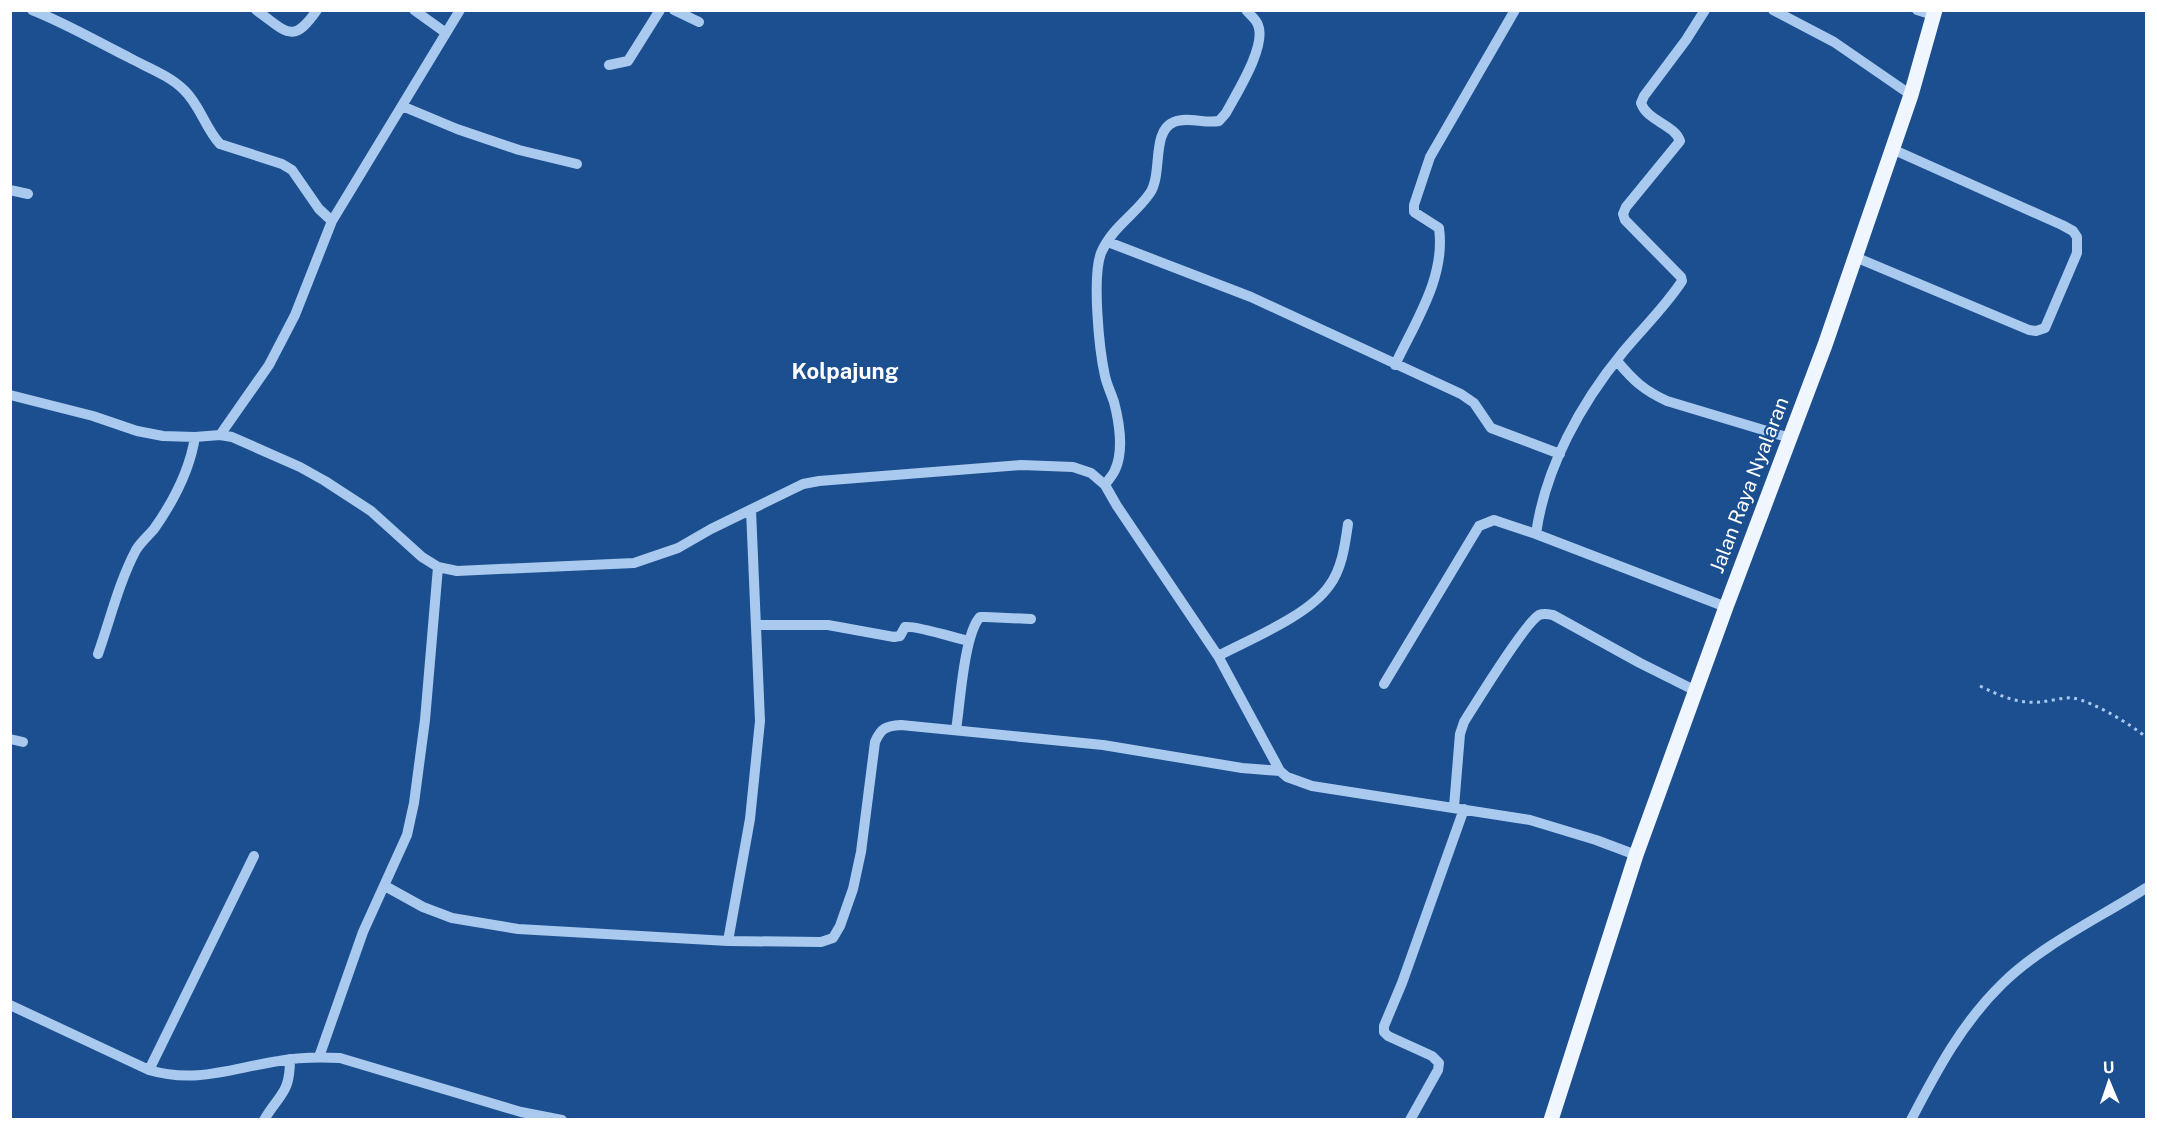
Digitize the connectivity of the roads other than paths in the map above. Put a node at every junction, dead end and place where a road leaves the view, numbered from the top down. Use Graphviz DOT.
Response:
graph roads {
  1 [pos="32,10"];
  2 [pos="256,10"];
  3 [pos="318,10"];
  4 [pos="414,10"];
  5 [pos="460,10"];
  6 [pos="660,10"];
  7 [pos="674,10"];
  8 [pos="1246,10"];
  9 [pos="1515,10"];
  10 [pos="1705,10"];
  11 [pos="1773,10"];
  12 [pos="1917,10"];
  13 [pos="1934,13"];
  14 [pos="51,14"];
  15 [pos="699,22"];
  16 [pos="446,33"];
  17 [pos="609,65"];
  18 [pos="1911,95"];
  19 [pos="402,106"];
  20 [pos="1892,149"];
  21 [pos="577,164"];
  22 [pos="10,190"];
  23 [pos="28,194"];
  24 [pos="332,221"];
  25 [pos="1108,242"];
  26 [pos="1855,257"];
  27 [pos="1617,361"];
  28 [pos="1395,365"];
  29 [pos="10,395"];
  30 [pos="220,435"];
  31 [pos="195,437"];
  32 [pos="1790,438"];
  33 [pos="1560,454"];
  34 [pos="1105,484"];
  35 [pos="751,510"];
  36 [pos="1348,524"];
  37 [pos="1536,534"];
  38 [pos="438,567"];
  39 [pos="1726,608"];
  40 [pos="1031,619"];
  41 [pos="756,625"];
  42 [pos="969,641"];
  43 [pos="98,654"];
  44 [pos="1218,656"];
  45 [pos="1384,684"];
  46 [pos="1696,691"];
  47 [pos="956,730"];
  48 [pos="10,738"];
  49 [pos="23,742"];
  50 [pos="1280,771"];
  51 [pos="1459,808"];
  52 [pos="1636,855"];
  53 [pos="254,856"];
  54 [pos="385,886"];
  55 [pos="2146,888"];
  56 [pos="728,941"];
  57 [pos="10,1005"];
  58 [pos="319,1057"];
  59 [pos="290,1059"];
  60 [pos="149,1070"];
  61 [pos="264,1119"];
  62 [pos="562,1119"];
  63 [pos="1410,1119"];
  64 [pos="1551,1119"];
  65 [pos="1911,1119"];
  1 -- 14 [label="street"];
  2 -- 3 [label="street"];
  4 -- 16 [label="street"];
  5 -- 16 [label="street"];
  6 -- 17 [label="street"];
  7 -- 15 [label="street"];
  8 -- 25 [label="street"];
  9 -- 28 [label="street"];
  10 -- 27 [label="street"];
  11 -- 18 [label="street"];
  12 -- 13 [label="street"];
  13 -- 18 [label="main road, Jalan Raya Nyalaran"];
  14 -- 24 [label="street"];
  16 -- 19 [label="street"];
  18 -- 20 [label="main road, Jalan Raya Nyalaran"];
  19 -- 21 [label="street"];
  19 -- 24 [label="street"];
  20 -- 26 [label="main road, Jalan Raya Nyalaran"];
  20 -- 26 [label="street"];
  22 -- 23 [label="street"];
  24 -- 30 [label="street"];
  25 -- 28 [label="street"];
  25 -- 34 [label="street"];
  26 -- 32 [label="main road, Jalan Raya Nyalaran"];
  27 -- 32 [label="street"];
  27 -- 33 [label="street"];
  28 -- 33 [label="street"];
  29 -- 31 [label="street"];
  30 -- 31 [label="street"];
  30 -- 38 [label="street"];
  31 -- 43 [label="street"];
  32 -- 39 [label="main road, Jalan Raya Nyalaran"];
  33 -- 37 [label="street"];
  34 -- 35 [label="street"];
  34 -- 44 [label="street"];
  35 -- 38 [label="street"];
  35 -- 41 [label="street"];
  36 -- 44 [label="street"];
  37 -- 39 [label="street"];
  37 -- 45 [label="street"];
  38 -- 54 [label="street"];
  39 -- 46 [label="main road, Jalan Raya Nyalaran"];
  40 -- 42 [label="street"];
  41 -- 42 [label="street"];
  41 -- 56 [label="street"];
  42 -- 47 [label="street"];
  44 -- 50 [label="street"];
  46 -- 51 [label="street"];
  46 -- 52 [label="main road, Jalan Raya Nyalaran"];
  47 -- 50 [label="street"];
  47 -- 56 [label="street"];
  48 -- 49 [label="street"];
  50 -- 51 [label="street"];
  51 -- 52 [label="street"];
  51 -- 63 [label="street"];
  52 -- 64 [label="main road, Jalan Raya Nyalaran"];
  53 -- 60 [label="street"];
  54 -- 56 [label="street"];
  54 -- 58 [label="street"];
  55 -- 65 [label="street"];
  57 -- 60 [label="street"];
  58 -- 59 [label="street"];
  58 -- 62 [label="street"];
  59 -- 60 [label="street"];
  59 -- 61 [label="street"];
}
